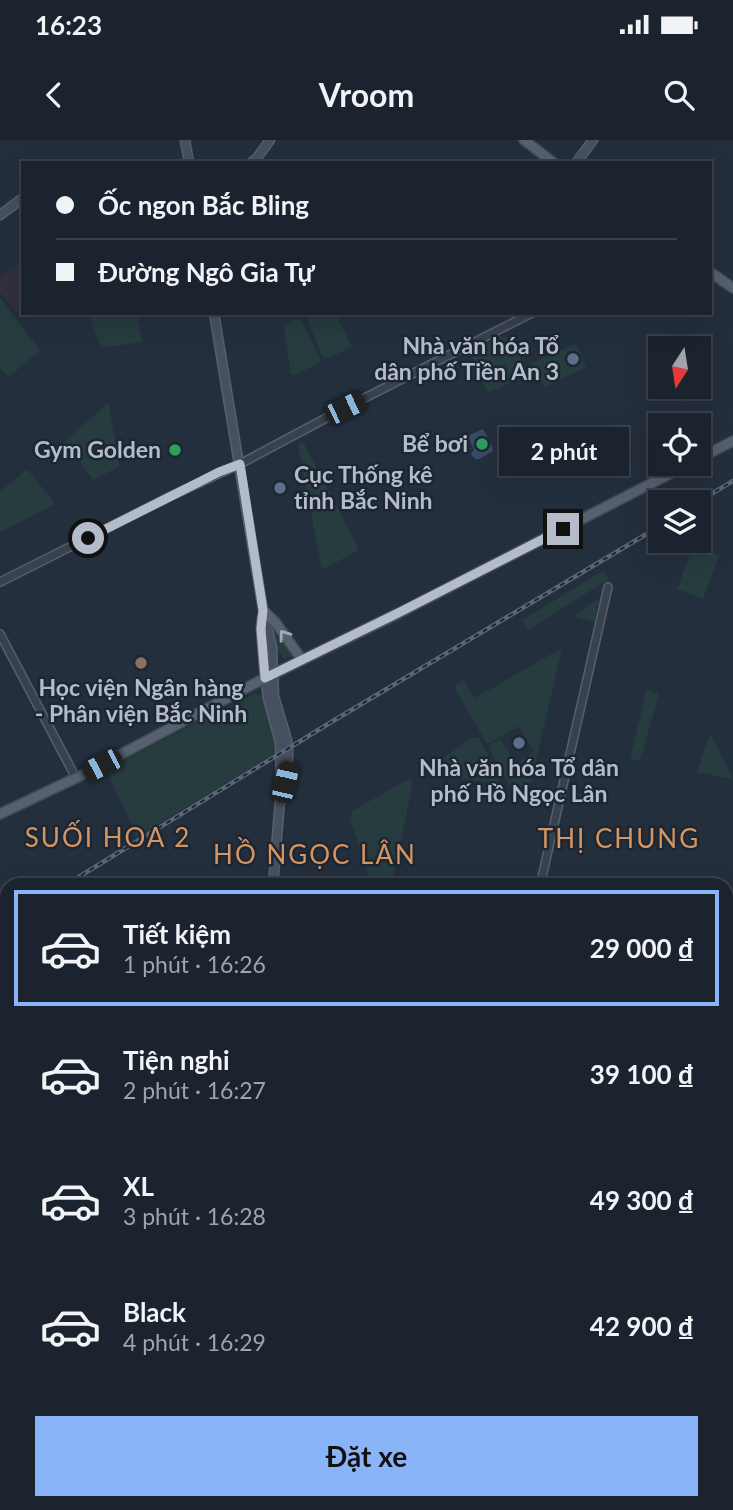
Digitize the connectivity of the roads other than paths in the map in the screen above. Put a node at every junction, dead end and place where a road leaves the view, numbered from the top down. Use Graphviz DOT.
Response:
graph roads {
  1 [pos="185,140"];
  2 [pos="270,140"];
  3 [pos="524,140"];
  4 [pos="593,140"];
  5 [pos="189,161"];
  6 [pos="253,161"];
  7 [pos="551,161"];
  8 [pos="577,161"];
  9 [pos="21,199"];
  10 [pos="0,215"];
  11 [pos="712,273"];
  12 [pos="733,288"];
  13 [pos="214,315"];
  14 [pos="528,315"];
  15 [pos="733,441"];
  16 [pos="711,452"];
  17 [pos="240,464"];
  18 [pos="666,476"];
  19 [pos="0,582"];
  20 [pos="608,587"];
  21 [pos="263,610"];
  22 [pos="0,634"];
  23 [pos="302,660"];
  24 [pos="269,677"];
  25 [pos="76,778"];
  26 [pos="0,814"];
  27 [pos="274,878"];
  28 [pos="542,878"];
  1 -- 5 [label="main road"];
  2 -- 6 [label="main road"];
  3 -- 7 [label="main road"];
  4 -- 8 [label="main road"];
  9 -- 10 [label="main road"];
  11 -- 12 [label="main road"];
  13 -- 17 [label="main road"];
  14 -- 17 [label="street"];
  15 -- 16 [label="main road"];
  17 -- 19 [label="street"];
  17 -- 21 [label="main road"];
  18 -- 23 [label="main road"];
  20 -- 28 [label="street"];
  23 -- 21 [label="main road, one-way"];
  21 -- 24 [label="main road"];
  22 -- 25 [label="street"];
  23 -- 24 [label="main road"];
  24 -- 25 [label="main road"];
  24 -- 27 [label="main road"];
  25 -- 26 [label="main road"];
}
